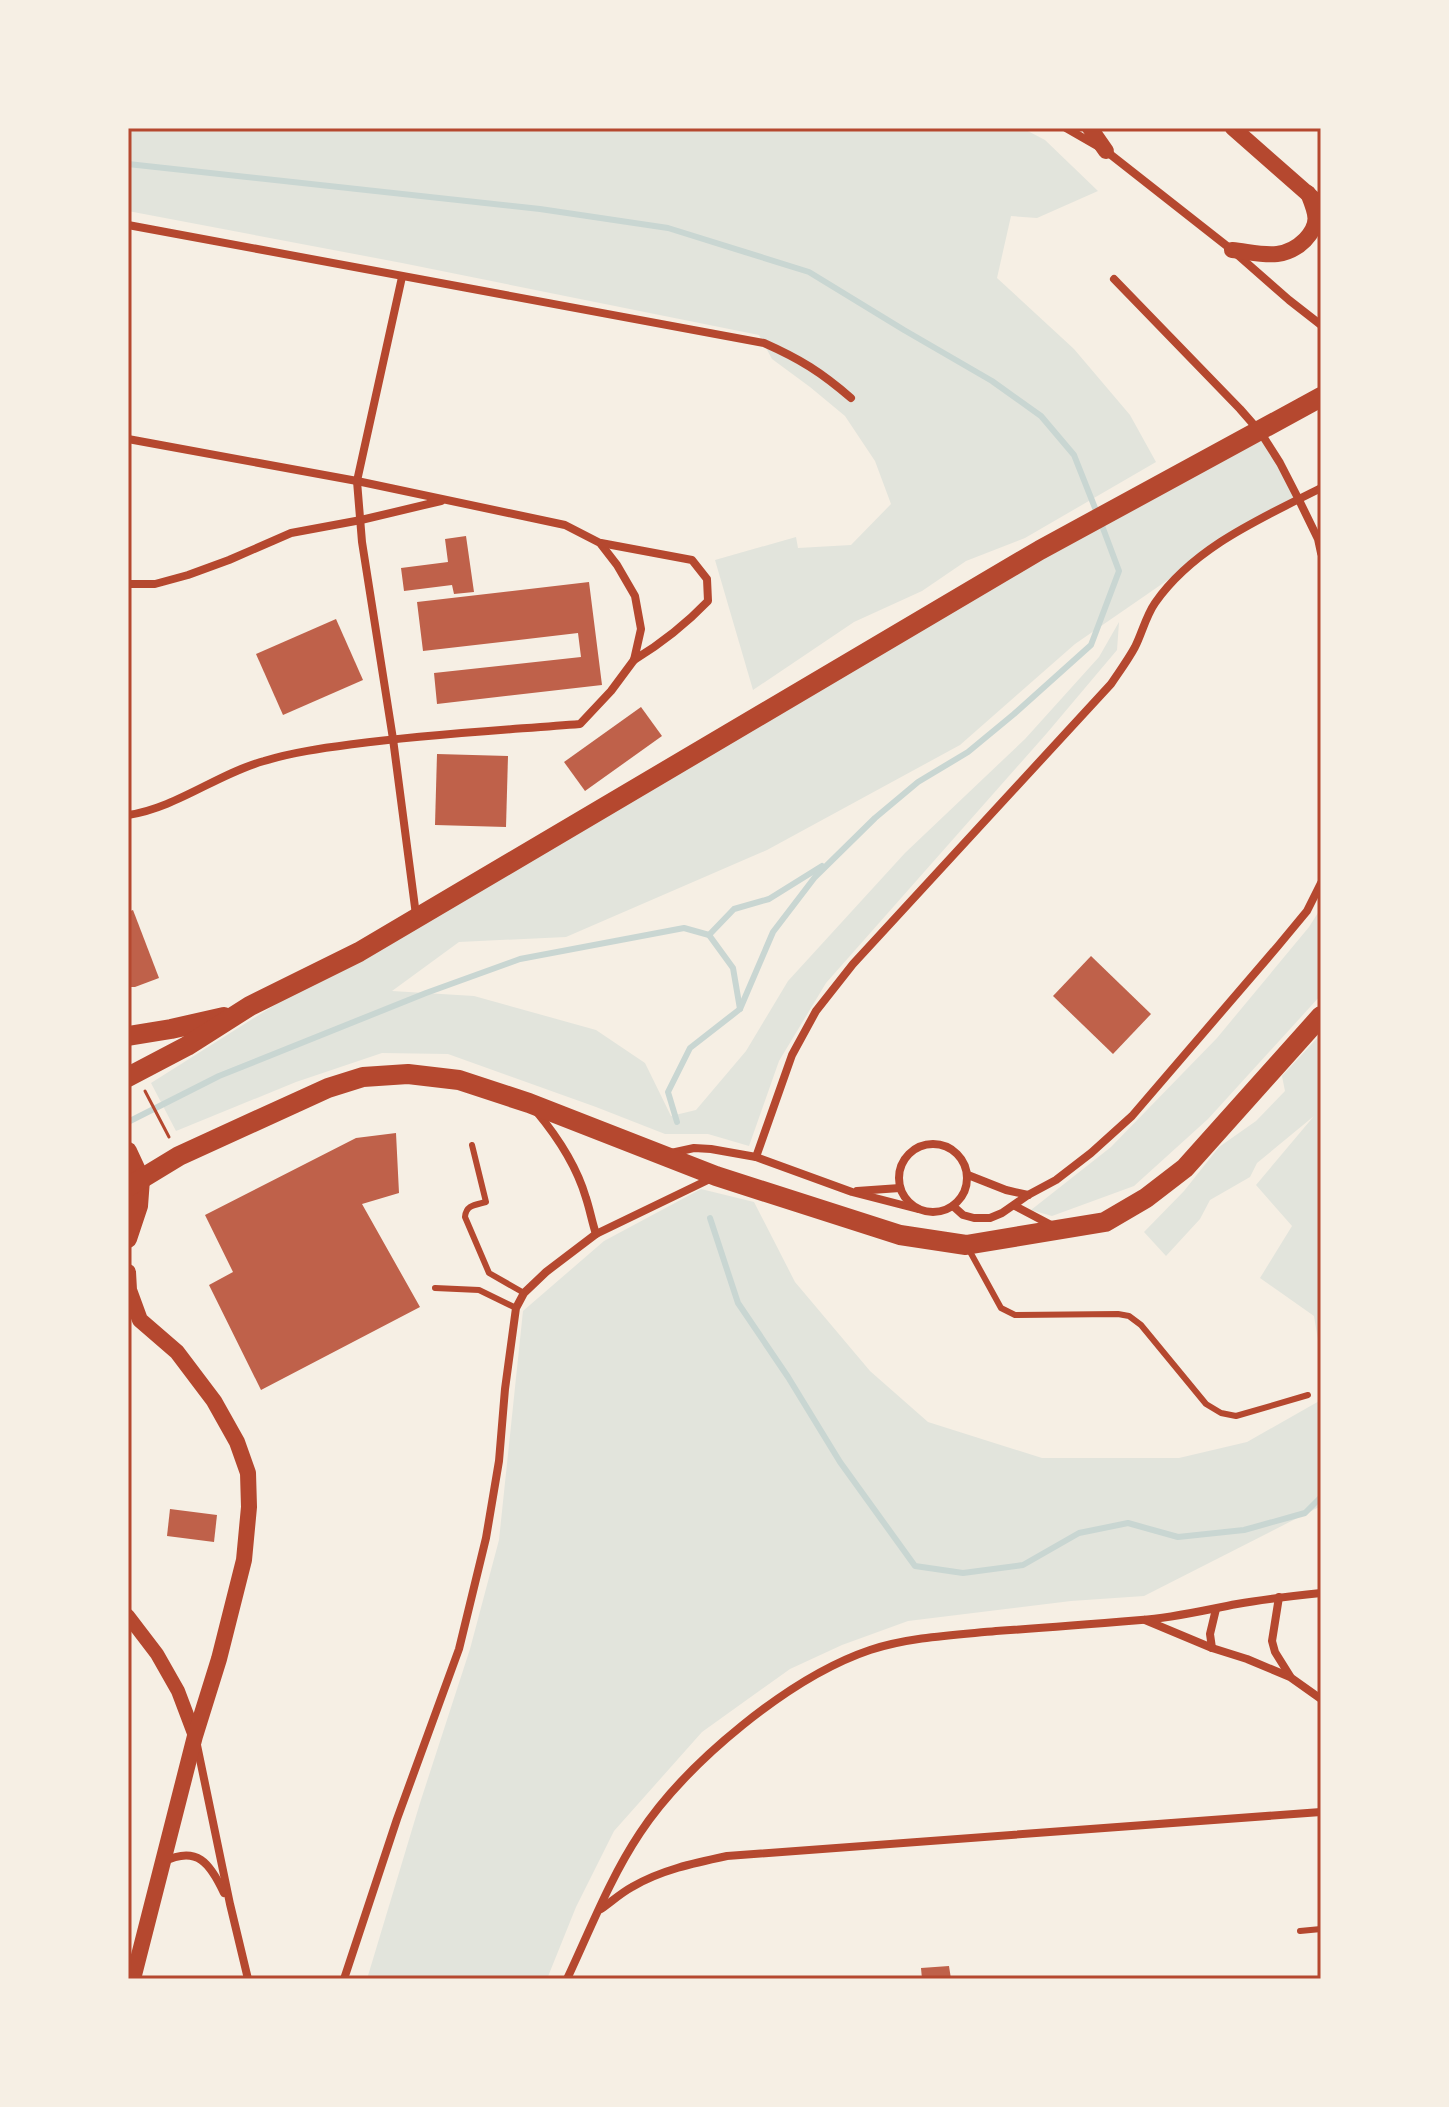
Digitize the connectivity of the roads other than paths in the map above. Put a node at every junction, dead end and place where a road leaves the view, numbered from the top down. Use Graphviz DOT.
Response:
graph roads {
  1 [pos="1066,128"];
  2 [pos="1090,128"];
  3 [pos="1233,128"];
  4 [pos="1106,151"];
  5 [pos="1308,193"];
  6 [pos="1321,206"];
  7 [pos="128,225"];
  8 [pos="1232,250"];
  9 [pos="402,277"];
  10 [pos="1114,279"];
  11 [pos="1321,325"];
  12 [pos="1321,397"];
  13 [pos="851,398"];
  14 [pos="128,439"];
  15 [pos="357,481"];
  16 [pos="1321,488"];
  17 [pos="446,500"];
  18 [pos="1299,500"];
  19 [pos="361,520"];
  20 [pos="600,543"];
  21 [pos="1321,553"];
  22 [pos="128,584"];
  23 [pos="634,660"];
  24 [pos="393,739"];
  25 [pos="128,815"];
  26 [pos="1321,883"];
  27 [pos="416,918"];
  28 [pos="250,1006"];
  29 [pos="1321,1016"];
  30 [pos="128,1036"];
  31 [pos="132,1075"];
  32 [pos="529,1103"];
  33 [pos="472,1145"];
  34 [pos="128,1151"];
  35 [pos="663,1155"];
  36 [pos="756,1157"];
  37 [pos="968,1175"];
  38 [pos="716,1176"];
  39 [pos="134,1183"];
  40 [pos="900,1188"];
  41 [pos="852,1192"];
  42 [pos="1028,1195"];
  43 [pos="953,1206"];
  44 [pos="1015,1206"];
  45 [pos="918,1209"];
  46 [pos="1058,1228"];
  47 [pos="596,1234"];
  48 [pos="128,1239"];
  49 [pos="966,1245"];
  50 [pos="128,1272"];
  51 [pos="489,1273"];
  52 [pos="435,1288"];
  53 [pos="479,1290"];
  54 [pos="524,1293"];
  55 [pos="516,1308"];
  56 [pos="134,1320"];
  57 [pos="1308,1395"];
  58 [pos="1321,1593"];
  59 [pos="1279,1597"];
  60 [pos="1216,1609"];
  61 [pos="128,1616"];
  62 [pos="1145,1620"];
  63 [pos="1212,1648"];
  64 [pos="1290,1677"];
  65 [pos="1321,1699"];
  66 [pos="195,1736"];
  67 [pos="1321,1812"];
  68 [pos="163,1862"];
  69 [pos="230,1904"];
  70 [pos="597,1912"];
  71 [pos="1321,1929"];
  72 [pos="1300,1931"];
  73 [pos="133,1979"];
  74 [pos="248,1979"];
  75 [pos="344,1979"];
  76 [pos="567,1979"];
  1 -- 4 [label="street"];
  2 -- 4 [label="main road"];
  3 -- 5 [label="main road"];
  4 -- 8 [label="street"];
  5 -- 6 [label="main road"];
  5 -- 8 [label="main road"];
  7 -- 9 [label="street"];
  8 -- 11 [label="street"];
  9 -- 13 [label="street"];
  9 -- 15 [label="street"];
  10 -- 18 [label="street"];
  12 -- 27 [label="highway"];
  14 -- 15 [label="street"];
  15 -- 17 [label="street"];
  15 -- 19 [label="street"];
  16 -- 18 [label="street"];
  17 -- 19 [label="street"];
  17 -- 20 [label="street"];
  18 -- 21 [label="street"];
  18 -- 36 [label="street"];
  19 -- 22 [label="street"];
  19 -- 24 [label="street"];
  20 -- 23 [label="street"];
  20 -- 23 [label="street"];
  23 -- 24 [label="street"];
  24 -- 25 [label="street"];
  24 -- 27 [label="street"];
  26 -- 42 [label="street"];
  27 -- 28 [label="highway"];
  28 -- 30 [label="highway"];
  28 -- 31 [label="highway"];
  29 -- 46 [label="highway"];
  32 -- 35 [label="highway"];
  32 -- 39 [label="highway"];
  32 -- 47 [label="street"];
  33 -- 51 [label="lane"];
  34 -- 39 [label="main road"];
  35 -- 36 [label="street"];
  35 -- 38 [label="highway"];
  36 -- 41 [label="street"];
  37 -- 40 [label="street"];
  37 -- 42 [label="street"];
  37 -- 43 [label="street"];
  38 -- 47 [label="street"];
  38 -- 49 [label="highway"];
  39 -- 48 [label="main road"];
  40 -- 41 [label="street"];
  40 -- 45 [label="street"];
  41 -- 45 [label="street"];
  42 -- 44 [label="street"];
  43 -- 44 [label="street"];
  43 -- 45 [label="street"];
  44 -- 46 [label="street"];
  46 -- 49 [label="highway"];
  47 -- 54 [label="street"];
  49 -- 57 [label="lane"];
  50 -- 56 [label="main road"];
  51 -- 53 [label="lane"];
  51 -- 54 [label="lane"];
  52 -- 53 [label="lane"];
  53 -- 55 [label="lane"];
  54 -- 55 [label="street"];
  55 -- 75 [label="street"];
  56 -- 66 [label="main road"];
  58 -- 59 [label="street"];
  59 -- 60 [label="street"];
  59 -- 64 [label="street"];
  60 -- 62 [label="street"];
  60 -- 63 [label="street"];
  61 -- 66 [label="street"];
  62 -- 63 [label="street"];
  62 -- 70 [label="street"];
  63 -- 64 [label="street"];
  64 -- 65 [label="street"];
  66 -- 68 [label="main road"];
  66 -- 69 [label="street"];
  67 -- 70 [label="street"];
  68 -- 69 [label="street"];
  68 -- 73 [label="main road"];
  69 -- 74 [label="street"];
  70 -- 76 [label="street"];
  71 -- 72 [label="lane"];
}
